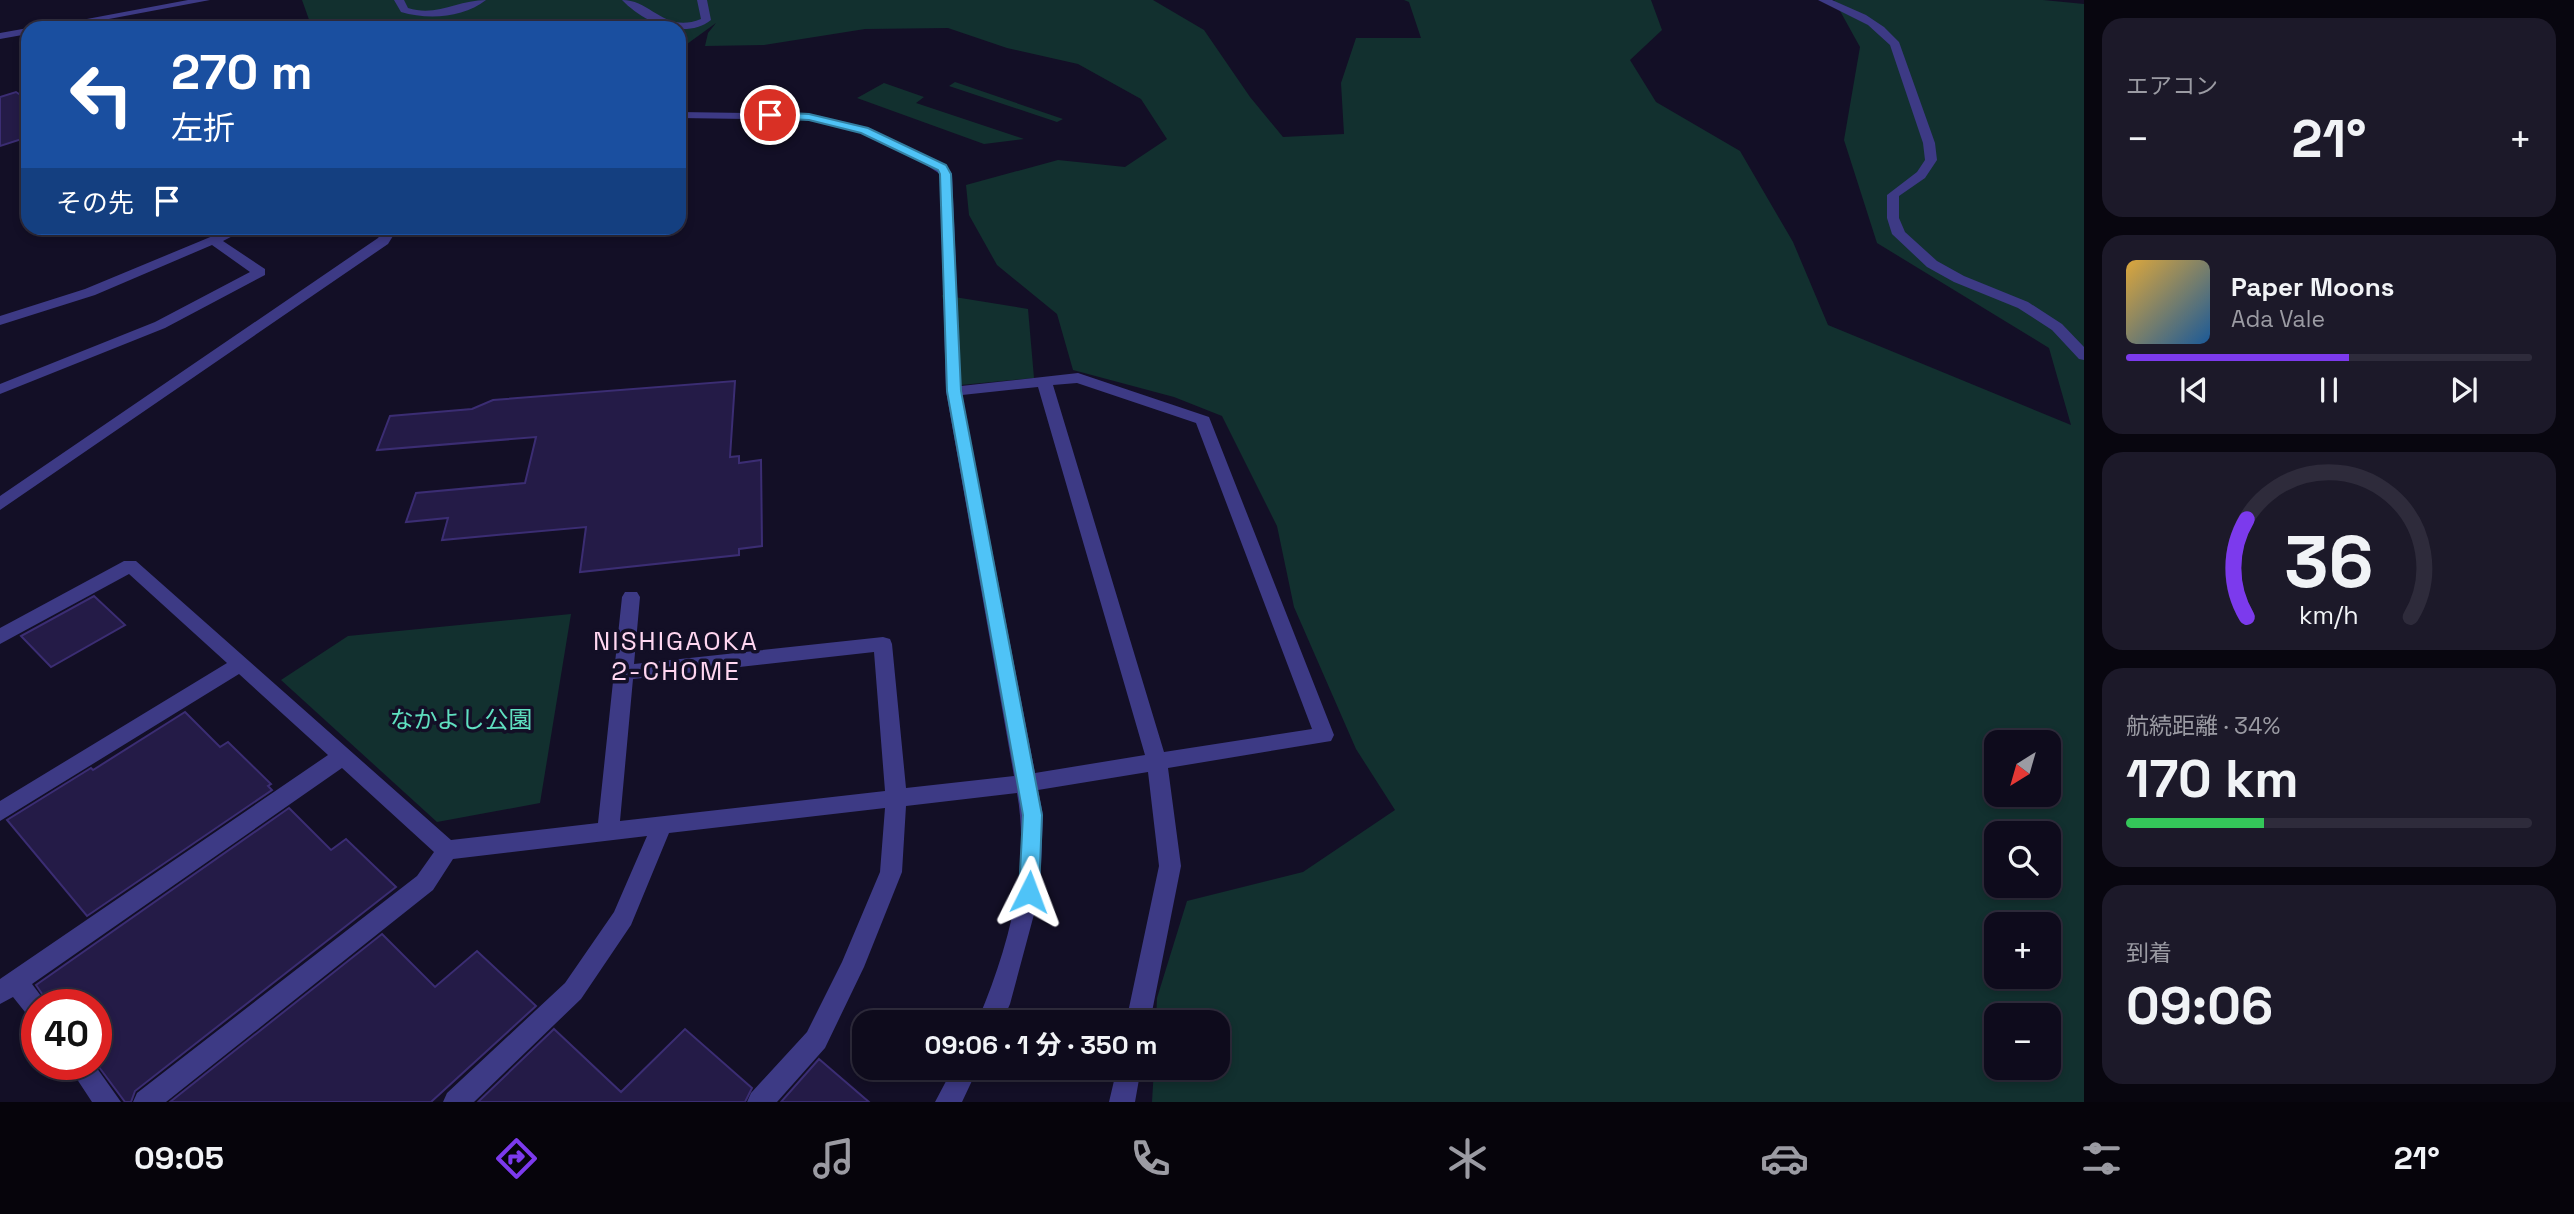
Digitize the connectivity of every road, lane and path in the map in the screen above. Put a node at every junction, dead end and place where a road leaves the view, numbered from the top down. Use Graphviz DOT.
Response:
graph roads {
  1 [pos="124,0"];
  2 [pos="205,0"];
  3 [pos="399,0"];
  4 [pos="481,0"];
  5 [pos="627,0"];
  6 [pos="702,0"];
  7 [pos="1823,0"];
  8 [pos="125,14"];
  9 [pos="84,21"];
  10 [pos="660,21"];
  11 [pos="686,25"];
  12 [pos="21,32"];
  13 [pos="0,36"];
  14 [pos="686,115"];
  15 [pos="225,235"];
  16 [pos="388,235"];
  17 [pos="213,240"];
  18 [pos="0,321"];
  19 [pos="2084,355"];
  20 [pos="1044,382"];
  21 [pos="0,389"];
  22 [pos="954,391"];
  23 [pos="0,504"];
  24 [pos="631,597"];
  25 [pos="0,636"];
  26 [pos="241,664"];
  27 [pos="623,673"];
  28 [pos="343,757"];
  29 [pos="1157,762"];
  30 [pos="1026,783"];
  31 [pos="896,798"];
  32 [pos="0,812"];
  33 [pos="662,825"];
  34 [pos="608,832"];
  35 [pos="447,850"];
  36 [pos="8,987"];
  37 [pos="995,1010"];
  38 [pos="1140,1010"];
  39 [pos="91,1080"];
  40 [pos="960,1080"];
  41 [pos="1127,1080"];
  42 [pos="108,1102"];
  43 [pos="146,1102"];
  44 [pos="456,1102"];
  45 [pos="760,1102"];
  46 [pos="948,1102"];
  47 [pos="1122,1102"];
  1 -- 8 [label="street"];
  2 -- 8 [label="street"];
  3 -- 4 [label="street"];
  5 -- 10 [label="street"];
  6 -- 11 [label="street"];
  7 -- 19 [label="street"];
  8 -- 9 [label="street"];
  12 -- 13 [label="street"];
  14 -- 22 [label="street"];
  15 -- 17 [label="street"];
  16 -- 23 [label="street"];
  17 -- 18 [label="street"];
  17 -- 21 [label="street"];
  20 -- 22 [label="street"];
  20 -- 29 [label="street"];
  20 -- 29 [label="street"];
  22 -- 30 [label="street"];
  24 -- 27 [label="street"];
  25 -- 26 [label="street"];
  26 -- 28 [label="street"];
  26 -- 32 [label="street"];
  27 -- 31 [label="street"];
  27 -- 34 [label="street"];
  28 -- 35 [label="street"];
  28 -- 36 [label="street"];
  29 -- 30 [label="street"];
  29 -- 38 [label="street"];
  30 -- 31 [label="street"];
  30 -- 37 [label="street"];
  31 -- 33 [label="street"];
  31 -- 45 [label="street"];
  33 -- 34 [label="street"];
  33 -- 44 [label="street"];
  34 -- 35 [label="street"];
  35 -- 43 [label="street"];
  39 -- 42 [label="street"];
  40 -- 46 [label="street"];
  41 -- 47 [label="street"];
}
